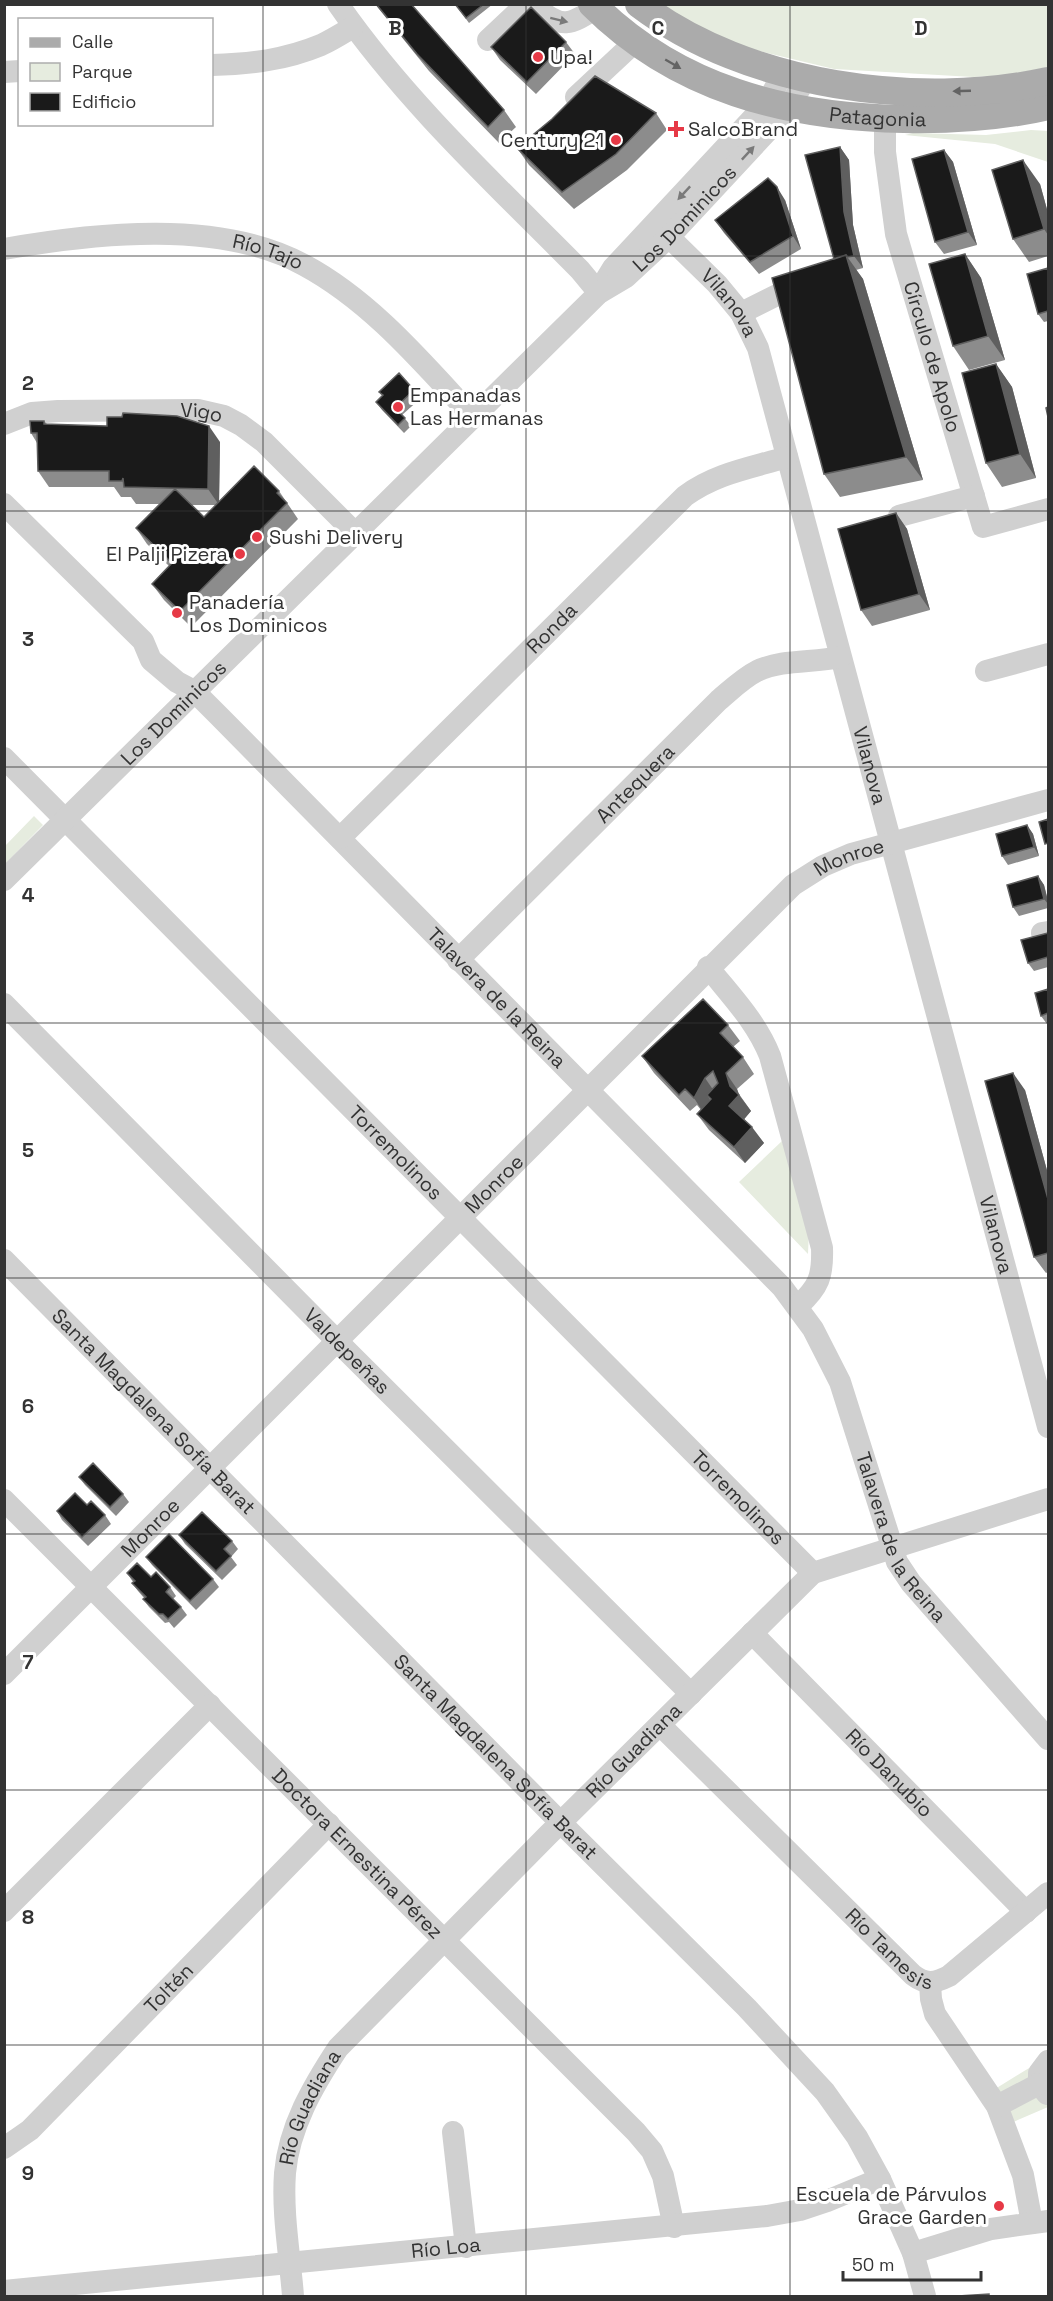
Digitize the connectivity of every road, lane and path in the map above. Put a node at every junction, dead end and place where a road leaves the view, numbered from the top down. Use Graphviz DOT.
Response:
graph roads {
  1 [pos="338,4"];
  2 [pos="639,4"];
  3 [pos="594,6"];
  4 [pos="515,7"];
  5 [pos="353,27"];
  6 [pos="488,40"];
  7 [pos="636,40"];
  8 [pos="213,65"];
  9 [pos="795,75"];
  10 [pos="1048,81"];
  11 [pos="777,106"];
  12 [pos="1048,106"];
  13 [pos="567,107"];
  14 [pos="996,116"];
  15 [pos="885,119"];
  16 [pos="1048,122"];
  17 [pos="669,237"];
  18 [pos="4,249"];
  19 [pos="824,285"];
  20 [pos="599,293"];
  21 [pos="745,320"];
  22 [pos="473,417"];
  23 [pos="4,424"];
  24 [pos="787,458"];
  25 [pos="974,496"];
  26 [pos="4,504"];
  27 [pos="1048,509"];
  28 [pos="899,516"];
  29 [pos="355,533"];
  30 [pos="1048,654"];
  31 [pos="840,657"];
  32 [pos="987,671"];
  33 [pos="194,691"];
  34 [pos="4,758"];
  35 [pos="1048,800"];
  36 [pos="65,820"];
  37 [pos="340,838"];
  38 [pos="891,842"];
  39 [pos="4,880"];
  40 [pos="458,960"];
  41 [pos="708,968"];
  42 [pos="4,1004"];
  43 [pos="588,1089"];
  44 [pos="459,1217"];
  45 [pos="4,1260"];
  46 [pos="798,1306"];
  47 [pos="336,1340"];
  48 [pos="1048,1426"];
  49 [pos="210,1468"];
  50 [pos="1048,1499"];
  51 [pos="4,1500"];
  52 [pos="891,1548"];
  53 [pos="813,1573"];
  54 [pos="92,1587"];
  55 [pos="752,1633"];
  56 [pos="4,1674"];
  57 [pos="691,1694"];
  58 [pos="210,1705"];
  59 [pos="660,1725"];
  60 [pos="1048,1739"];
  61 [pos="561,1823"];
  62 [pos="329,1824"];
  63 [pos="1048,1893"];
  64 [pos="4,1911"];
  65 [pos="1026,1912"];
  66 [pos="446,1941"];
  67 [pos="930,1983"];
  68 [pos="1048,2061"];
  69 [pos="1044,2089"];
  70 [pos="997,2106"];
  71 [pos="453,2132"];
  72 [pos="4,2148"];
  73 [pos="880,2179"];
  74 [pos="1040,2222"];
  75 [pos="674,2227"];
  76 [pos="465,2247"];
  77 [pos="913,2253"];
  78 [pos="290,2263"];
  79 [pos="4,2291"];
  80 [pos="293,2296"];
  81 [pos="925,2296"];
  1 -- 5 [label="street"];
  2 -- 9 [label="main road, Patagonia"];
  4 -- 3 [label="street, one-way"];
  3 -- 7 [label="main road, Patagonia"];
  4 -- 6 [label="street"];
  5 -- 8 [label="street"];
  5 -- 20 [label="street"];
  7 -- 11 [label="main road, Patagonia, one-way"];
  7 -- 13 [label="street"];
  10 -- 9 [label="main road, Patagonia, one-way"];
  9 -- 11 [label="street, Los Dominicos"];
  11 -- 15 [label="main road, Patagonia"];
  17 -- 11 [label="street, Los Dominicos, one-way"];
  11 -- 20 [label="street, Los Dominicos, one-way"];
  12 -- 14 [label="main road, Patagonia"];
  14 -- 15 [label="main road, Patagonia"];
  14 -- 16 [label="main road"];
  15 -- 25 [label="street, Círculo de Apolo"];
  17 -- 20 [label="street, Los Dominicos"];
  17 -- 21 [label="street, Vilanova"];
  18 -- 22 [label="street, Río Tajo"];
  19 -- 21 [label="street"];
  20 -- 22 [label="street, Los Dominicos"];
  21 -- 24 [label="street, Vilanova"];
  22 -- 29 [label="street, Los Dominicos"];
  23 -- 29 [label="street, Vigo"];
  24 -- 31 [label="street, Vilanova"];
  24 -- 37 [label="street, Ronda"];
  25 -- 27 [label="street, Círculo de Apolo"];
  25 -- 28 [label="street"];
  26 -- 33 [label="street, Talavera de la Reina"];
  29 -- 33 [label="street, Los Dominicos"];
  30 -- 32 [label="street"];
  31 -- 38 [label="street, Vilanova"];
  31 -- 40 [label="street, Antequera"];
  33 -- 36 [label="street, Los Dominicos"];
  33 -- 37 [label="street, Talavera de la Reina"];
  34 -- 36 [label="street, Torremolinos"];
  35 -- 38 [label="street, Monroe"];
  36 -- 39 [label="street, Los Dominicos"];
  36 -- 44 [label="street, Torremolinos"];
  37 -- 40 [label="street, Talavera de la Reina"];
  38 -- 41 [label="street, Monroe"];
  38 -- 48 [label="street, Vilanova"];
  40 -- 43 [label="street, Talavera de la Reina"];
  41 -- 43 [label="street, Monroe"];
  41 -- 46 [label="street"];
  42 -- 47 [label="street, Valdepeñas"];
  43 -- 44 [label="street, Monroe"];
  43 -- 46 [label="street, Talavera de la Reina"];
  44 -- 47 [label="street, Monroe"];
  44 -- 53 [label="street, Torremolinos"];
  45 -- 49 [label="street, Santa Magdalena Sofía Barat"];
  46 -- 52 [label="street, Talavera de la Reina"];
  47 -- 49 [label="street, Monroe"];
  47 -- 57 [label="street, Valdepeñas"];
  49 -- 54 [label="street, Monroe"];
  49 -- 61 [label="street, Santa Magdalena Sofía Barat"];
  50 -- 52 [label="street, Río Guadiana"];
  51 -- 54 [label="street, Doctora Ernestina Pérez"];
  52 -- 53 [label="street, Río Guadiana"];
  52 -- 60 [label="street, Talavera de la Reina"];
  53 -- 55 [label="street, Río Guadiana"];
  54 -- 56 [label="street, Monroe"];
  54 -- 58 [label="street, Doctora Ernestina Pérez"];
  55 -- 57 [label="street, Río Guadiana"];
  55 -- 65 [label="street, Río Danubio"];
  57 -- 59 [label="street, Río Guadiana"];
  58 -- 62 [label="street, Doctora Ernestina Pérez"];
  58 -- 64 [label="street"];
  59 -- 61 [label="street, Río Guadiana"];
  59 -- 67 [label="street, Río Tamesis"];
  61 -- 66 [label="street, Río Guadiana"];
  61 -- 73 [label="street, Santa Magdalena Sofía Barat"];
  62 -- 66 [label="street, Doctora Ernestina Pérez"];
  62 -- 72 [label="street, Toltén"];
  63 -- 65 [label="street"];
  65 -- 67 [label="street"];
  66 -- 75 [label="street, Doctora Ernestina Pérez"];
  66 -- 78 [label="street, Río Guadiana"];
  67 -- 70 [label="street, Río Tamesis"];
  68 -- 69 [label="street"];
  69 -- 70 [label="street"];
  70 -- 74 [label="street, Río Tamesis"];
  71 -- 76 [label="street"];
  73 -- 75 [label="street, Río Loa"];
  73 -- 77 [label="street, Santa Magdalena Sofía Barat"];
  74 -- 77 [label="street"];
  75 -- 76 [label="street, Río Loa"];
  76 -- 78 [label="street, Río Loa"];
  77 -- 81 [label="street, Santa Magdalena Sofía Barat"];
  78 -- 79 [label="street, Río Loa"];
  78 -- 80 [label="street, Río Guadiana"];
}
